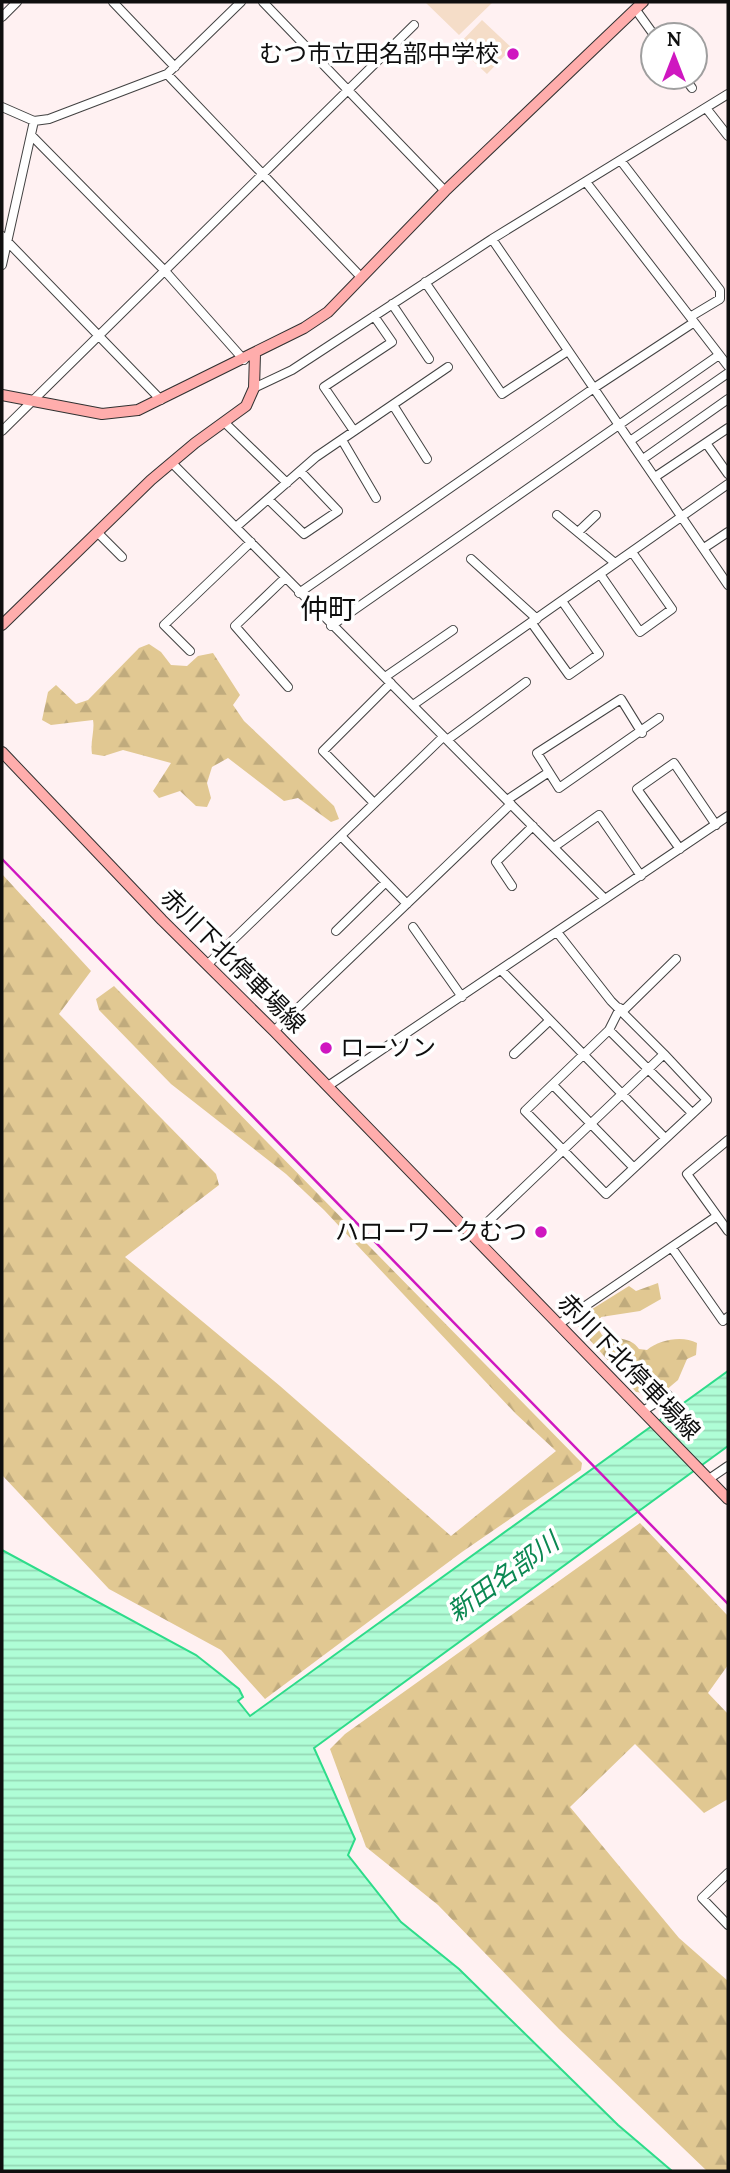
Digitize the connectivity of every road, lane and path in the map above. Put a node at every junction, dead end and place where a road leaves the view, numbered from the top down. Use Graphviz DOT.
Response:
graph roads {
  1 [pos="17,2"];
  2 [pos="113,2"];
  3 [pos="128,2"];
  4 [pos="241,2"];
  5 [pos="263,2"];
  6 [pos="639,6"];
  7 [pos="120,9"];
  8 [pos="2,17"];
  9 [pos="414,25"];
  10 [pos="175,67"];
  11 [pos="167,74"];
  12 [pos="347,91"];
  13 [pos="728,94"];
  14 [pos="2,107"];
  15 [pos="706,108"];
  16 [pos="34,121"];
  17 [pos="32,136"];
  18 [pos="728,136"];
  19 [pos="621,160"];
  20 [pos="260,173"];
  21 [pos="586,182"];
  22 [pos="444,191"];
  23 [pos="5,239"];
  24 [pos="492,239"];
  25 [pos="2,265"];
  26 [pos="165,271"];
  27 [pos="360,276"];
  28 [pos="425,282"];
  29 [pos="392,304"];
  30 [pos="374,316"];
  31 [pos="692,320"];
  32 [pos="98,336"];
  33 [pos="568,351"];
  34 [pos="255,354"];
  35 [pos="719,355"];
  36 [pos="429,359"];
  37 [pos="244,360"];
  38 [pos="728,366"];
  39 [pos="448,367"];
  40 [pos="728,373"];
  41 [pos="254,388"];
  42 [pos="594,388"];
  43 [pos="2,395"];
  44 [pos="162,400"];
  45 [pos="728,400"];
  46 [pos="33,401"];
  47 [pos="393,405"];
  48 [pos="224,422"];
  49 [pos="619,426"];
  50 [pos="728,428"];
  51 [pos="2,431"];
  52 [pos="354,431"];
  53 [pos="342,440"];
  54 [pos="630,442"];
  55 [pos="706,443"];
  56 [pos="427,458"];
  57 [pos="643,459"];
  58 [pos="172,463"];
  59 [pos="300,471"];
  60 [pos="728,474"];
  61 [pos="655,477"];
  62 [pos="287,484"];
  63 [pos="728,484"];
  64 [pos="376,498"];
  65 [pos="268,499"];
  66 [pos="557,515"];
  67 [pos="596,515"];
  68 [pos="683,516"];
  69 [pos="236,527"];
  70 [pos="728,532"];
  71 [pos="98,533"];
  72 [pos="578,533"];
  73 [pos="251,542"];
  74 [pos="704,548"];
  75 [pos="632,552"];
  76 [pos="122,557"];
  77 [pos="471,559"];
  78 [pos="615,564"];
  79 [pos="600,574"];
  80 [pos="285,578"];
  81 [pos="728,585"];
  82 [pos="299,593"];
  83 [pos="562,601"];
  84 [pos="534,621"];
  85 [pos="2,625"];
  86 [pos="331,626"];
  87 [pos="453,630"];
  88 [pos="190,651"];
  89 [pos="388,680"];
  90 [pos="526,682"];
  91 [pos="288,687"];
  92 [pos="413,705"];
  93 [pos="659,718"];
  94 [pos="642,733"];
  95 [pos="445,739"];
  96 [pos="2,752"];
  97 [pos="549,772"];
  98 [pos="373,802"];
  99 [pos="509,802"];
  100 [pos="728,816"];
  101 [pos="716,825"];
  102 [pos="533,826"];
  103 [pos="341,836"];
  104 [pos="554,847"];
  105 [pos="680,849"];
  106 [pos="641,876"];
  107 [pos="385,883"];
  108 [pos="512,886"];
  109 [pos="605,900"];
  110 [pos="407,904"];
  111 [pos="413,927"];
  112 [pos="336,932"];
  113 [pos="557,932"];
  114 [pos="676,959"];
  115 [pos="207,965"];
  116 [pos="502,971"];
  117 [pos="461,998"];
  118 [pos="622,1010"];
  119 [pos="549,1021"];
  120 [pos="609,1030"];
  121 [pos="274,1031"];
  122 [pos="514,1054"];
  123 [pos="664,1054"];
  124 [pos="582,1056"];
  125 [pos="649,1070"];
  126 [pos="553,1085"];
  127 [pos="328,1086"];
  128 [pos="622,1096"];
  129 [pos="691,1112"];
  130 [pos="592,1125"];
  131 [pos="665,1138"];
  132 [pos="728,1140"];
  133 [pos="564,1151"];
  134 [pos="634,1168"];
  135 [pos="717,1216"];
  136 [pos="728,1231"];
  137 [pos="473,1236"];
  138 [pos="672,1248"];
  139 [pos="728,1317"];
  140 [pos="559,1324"];
  141 [pos="668,1395"];
  142 [pos="643,1411"];
  143 [pos="728,1466"];
  144 [pos="708,1478"];
  145 [pos="728,1499"];
  146 [pos="728,1873"];
  147 [pos="728,1925"];
  1 -- 8 [label="street"];
  2 -- 7 [label="street"];
  3 -- 7 [label="street"];
  4 -- 10 [label="street"];
  5 -- 12 [label="street"];
  6 -- 22 [label="street"];
  7 -- 10 [label="street"];
  9 -- 12 [label="street"];
  10 -- 11 [label="street"];
  11 -- 16 [label="street"];
  11 -- 20 [label="street"];
  12 -- 20 [label="street"];
  12 -- 22 [label="street"];
  13 -- 15 [label="street"];
  14 -- 16 [label="street"];
  15 -- 18 [label="street"];
  15 -- 19 [label="street"];
  16 -- 17 [label="street"];
  17 -- 23 [label="street"];
  17 -- 26 [label="street"];
  19 -- 21 [label="street"];
  19 -- 31 [label="street"];
  20 -- 26 [label="street"];
  20 -- 27 [label="street"];
  21 -- 24 [label="street"];
  21 -- 31 [label="street"];
  22 -- 27 [label="street"];
  23 -- 25 [label="street"];
  23 -- 32 [label="street"];
  24 -- 28 [label="street"];
  24 -- 33 [label="street"];
  26 -- 32 [label="street"];
  26 -- 37 [label="street"];
  27 -- 34 [label="street"];
  28 -- 29 [label="street"];
  28 -- 33 [label="street"];
  29 -- 30 [label="street"];
  29 -- 36 [label="street"];
  30 -- 41 [label="street"];
  30 -- 52 [label="street"];
  31 -- 35 [label="street"];
  31 -- 42 [label="street"];
  32 -- 44 [label="street"];
  32 -- 46 [label="street"];
  33 -- 42 [label="street"];
  34 -- 37 [label="street"];
  34 -- 41 [label="street"];
  35 -- 38 [label="street"];
  35 -- 49 [label="street"];
  37 -- 44 [label="street"];
  39 -- 47 [label="street"];
  40 -- 54 [label="street"];
  41 -- 48 [label="street"];
  42 -- 49 [label="street"];
  42 -- 82 [label="street"];
  43 -- 46 [label="street"];
  44 -- 46 [label="street"];
  45 -- 57 [label="street"];
  46 -- 51 [label="street"];
  47 -- 52 [label="street"];
  47 -- 56 [label="street"];
  48 -- 58 [label="street"];
  48 -- 62 [label="street"];
  49 -- 54 [label="street"];
  49 -- 86 [label="street"];
  50 -- 55 [label="street"];
  52 -- 53 [label="street"];
  53 -- 59 [label="street"];
  53 -- 64 [label="street"];
  54 -- 57 [label="street"];
  55 -- 60 [label="street"];
  55 -- 61 [label="street"];
  57 -- 61 [label="street"];
  58 -- 69 [label="street"];
  58 -- 71 [label="street"];
  59 -- 62 [label="street"];
  59 -- 65 [label="street"];
  61 -- 68 [label="street"];
  62 -- 65 [label="street"];
  63 -- 68 [label="street"];
  65 -- 69 [label="street"];
  66 -- 72 [label="street"];
  67 -- 72 [label="street"];
  68 -- 74 [label="street"];
  68 -- 75 [label="street"];
  69 -- 73 [label="street"];
  70 -- 74 [label="street"];
  71 -- 76 [label="street"];
  71 -- 85 [label="street"];
  72 -- 78 [label="street"];
  73 -- 80 [label="street"];
  73 -- 88 [label="street"];
  74 -- 81 [label="street"];
  75 -- 78 [label="street"];
  75 -- 79 [label="street"];
  77 -- 84 [label="street"];
  78 -- 79 [label="street"];
  79 -- 83 [label="street"];
  80 -- 82 [label="street"];
  80 -- 91 [label="street"];
  82 -- 86 [label="street"];
  83 -- 84 [label="street"];
  83 -- 84 [label="street"];
  84 -- 92 [label="street"];
  86 -- 89 [label="street"];
  87 -- 89 [label="street"];
  89 -- 92 [label="street"];
  89 -- 98 [label="street"];
  90 -- 95 [label="street"];
  92 -- 95 [label="street"];
  93 -- 94 [label="street"];
  94 -- 97 [label="street"];
  94 -- 97 [label="street"];
  95 -- 98 [label="street"];
  95 -- 99 [label="street"];
  96 -- 115 [label="street, 赤川下北停車場線"];
  97 -- 99 [label="street"];
  98 -- 103 [label="street"];
  99 -- 102 [label="street"];
  99 -- 110 [label="street"];
  100 -- 101 [label="street"];
  101 -- 105 [label="street"];
  101 -- 105 [label="street"];
  102 -- 104 [label="street"];
  102 -- 108 [label="street"];
  103 -- 107 [label="street"];
  103 -- 115 [label="street"];
  104 -- 106 [label="street"];
  104 -- 109 [label="street"];
  105 -- 106 [label="street"];
  106 -- 109 [label="street"];
  107 -- 110 [label="street"];
  107 -- 112 [label="street"];
  109 -- 113 [label="street"];
  110 -- 121 [label="street"];
  111 -- 117 [label="street"];
  113 -- 116 [label="street"];
  113 -- 118 [label="street"];
  114 -- 118 [label="street"];
  115 -- 121 [label="street, 赤川下北停車場線"];
  116 -- 117 [label="street"];
  116 -- 119 [label="street"];
  117 -- 127 [label="street"];
  118 -- 120 [label="street"];
  118 -- 123 [label="street"];
  119 -- 122 [label="street"];
  119 -- 124 [label="street"];
  120 -- 124 [label="street"];
  120 -- 125 [label="street"];
  121 -- 127 [label="street, 赤川下北停車場線"];
  123 -- 125 [label="street"];
  123 -- 129 [label="street"];
  124 -- 126 [label="street"];
  124 -- 128 [label="street"];
  125 -- 128 [label="street"];
  125 -- 129 [label="street"];
  126 -- 130 [label="street"];
  126 -- 133 [label="street"];
  127 -- 137 [label="street, 赤川下北停車場線"];
  128 -- 130 [label="street"];
  128 -- 131 [label="street"];
  129 -- 131 [label="street"];
  130 -- 133 [label="street"];
  130 -- 134 [label="street"];
  131 -- 134 [label="street"];
  132 -- 135 [label="street"];
  133 -- 134 [label="street"];
  133 -- 137 [label="street"];
  135 -- 136 [label="street"];
  135 -- 138 [label="street"];
  137 -- 140 [label="street, 赤川下北停車場線"];
  138 -- 139 [label="street"];
  138 -- 140 [label="street"];
  140 -- 142 [label="street, 赤川下北停車場線"];
  141 -- 142 [label="street"];
  142 -- 144 [label="street, 赤川下北停車場線"];
  143 -- 144 [label="street"];
  144 -- 145 [label="street, 赤川下北停車場線"];
  146 -- 147 [label="street"];
}
